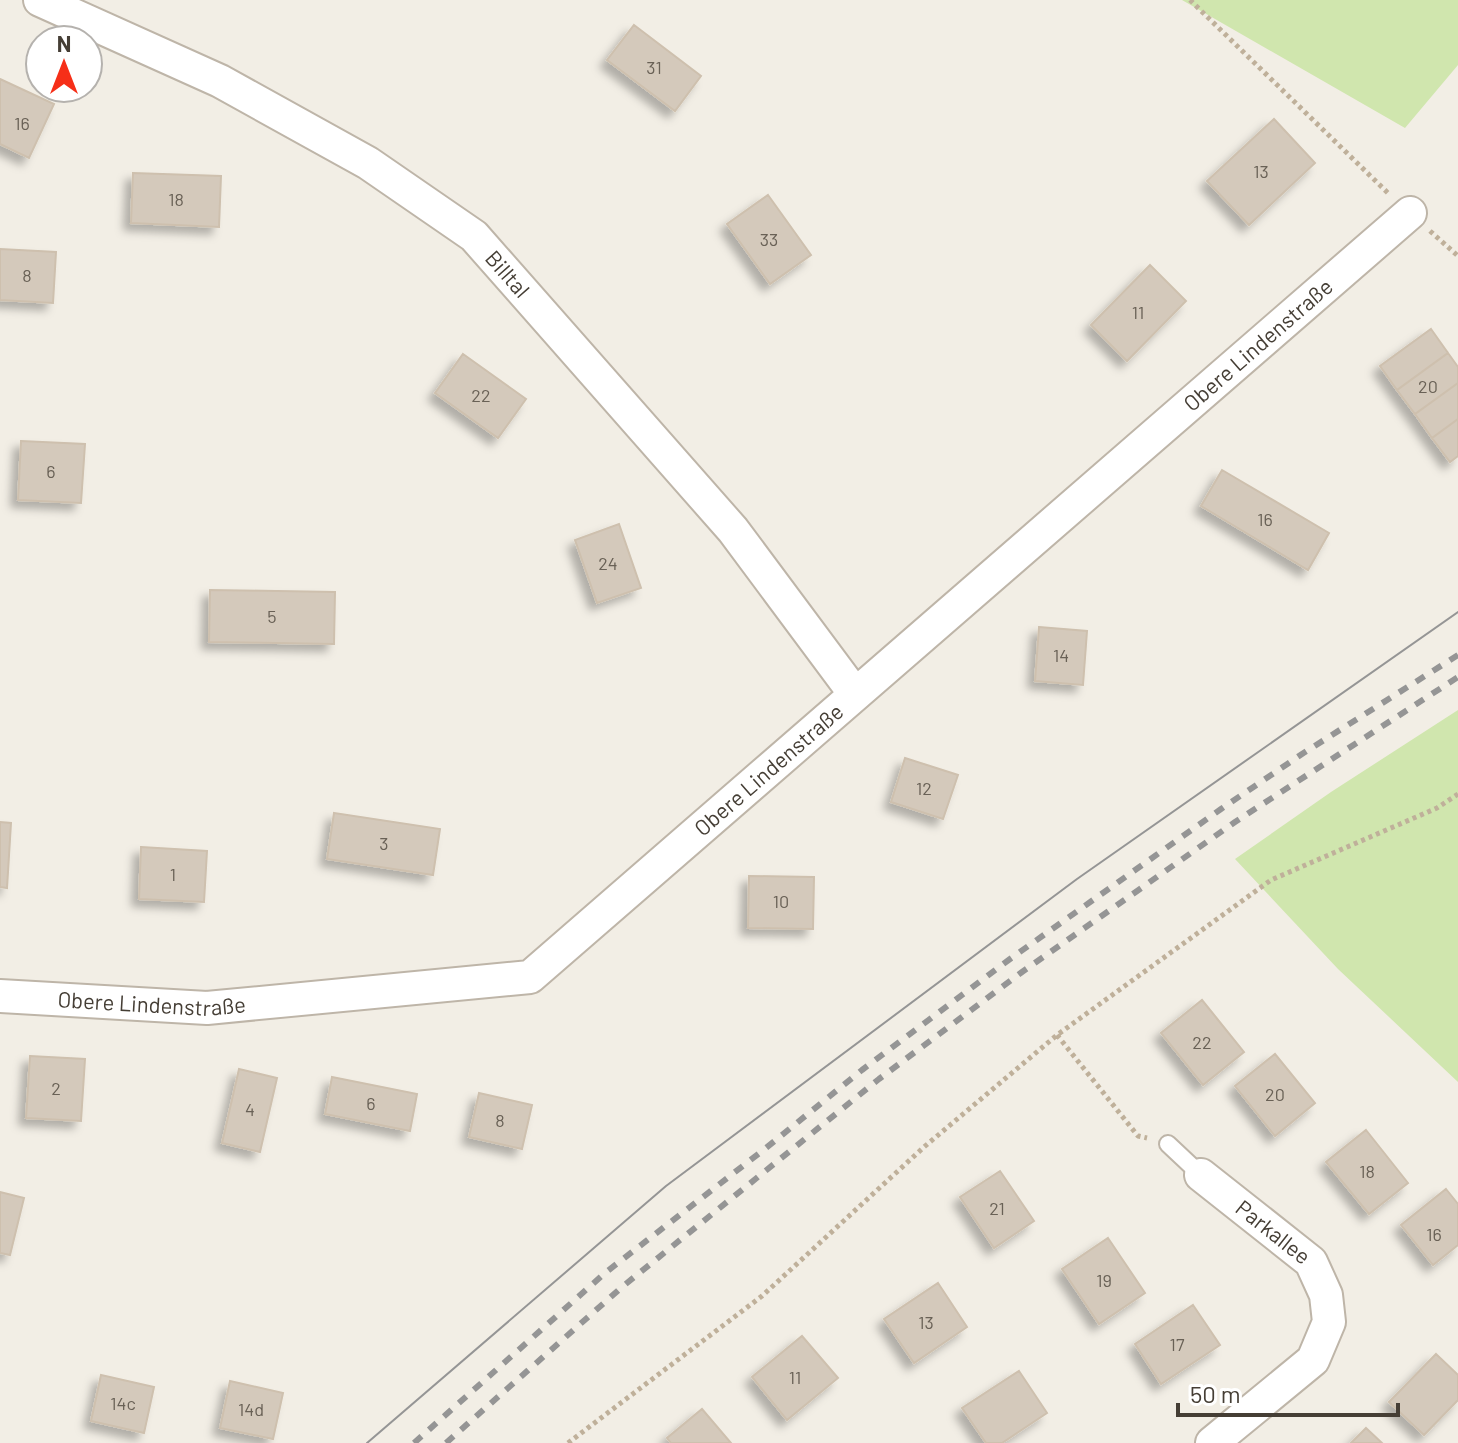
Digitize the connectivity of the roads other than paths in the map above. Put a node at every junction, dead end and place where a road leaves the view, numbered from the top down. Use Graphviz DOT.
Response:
graph roads {
  1 [pos="40,0"];
  2 [pos="1410,213"];
  3 [pos="855,694"];
  4 [pos="0,996"];
  5 [pos="1168,1144"];
  6 [pos="1201,1175"];
  7 [pos="1212,1443"];
  1 -- 3 [label="street, Billtal"];
  2 -- 3 [label="street, Obere Lindenstraße"];
  3 -- 4 [label="street, Obere Lindenstraße"];
  5 -- 6 [label="lane"];
  6 -- 7 [label="street, Parkallee"];
}
